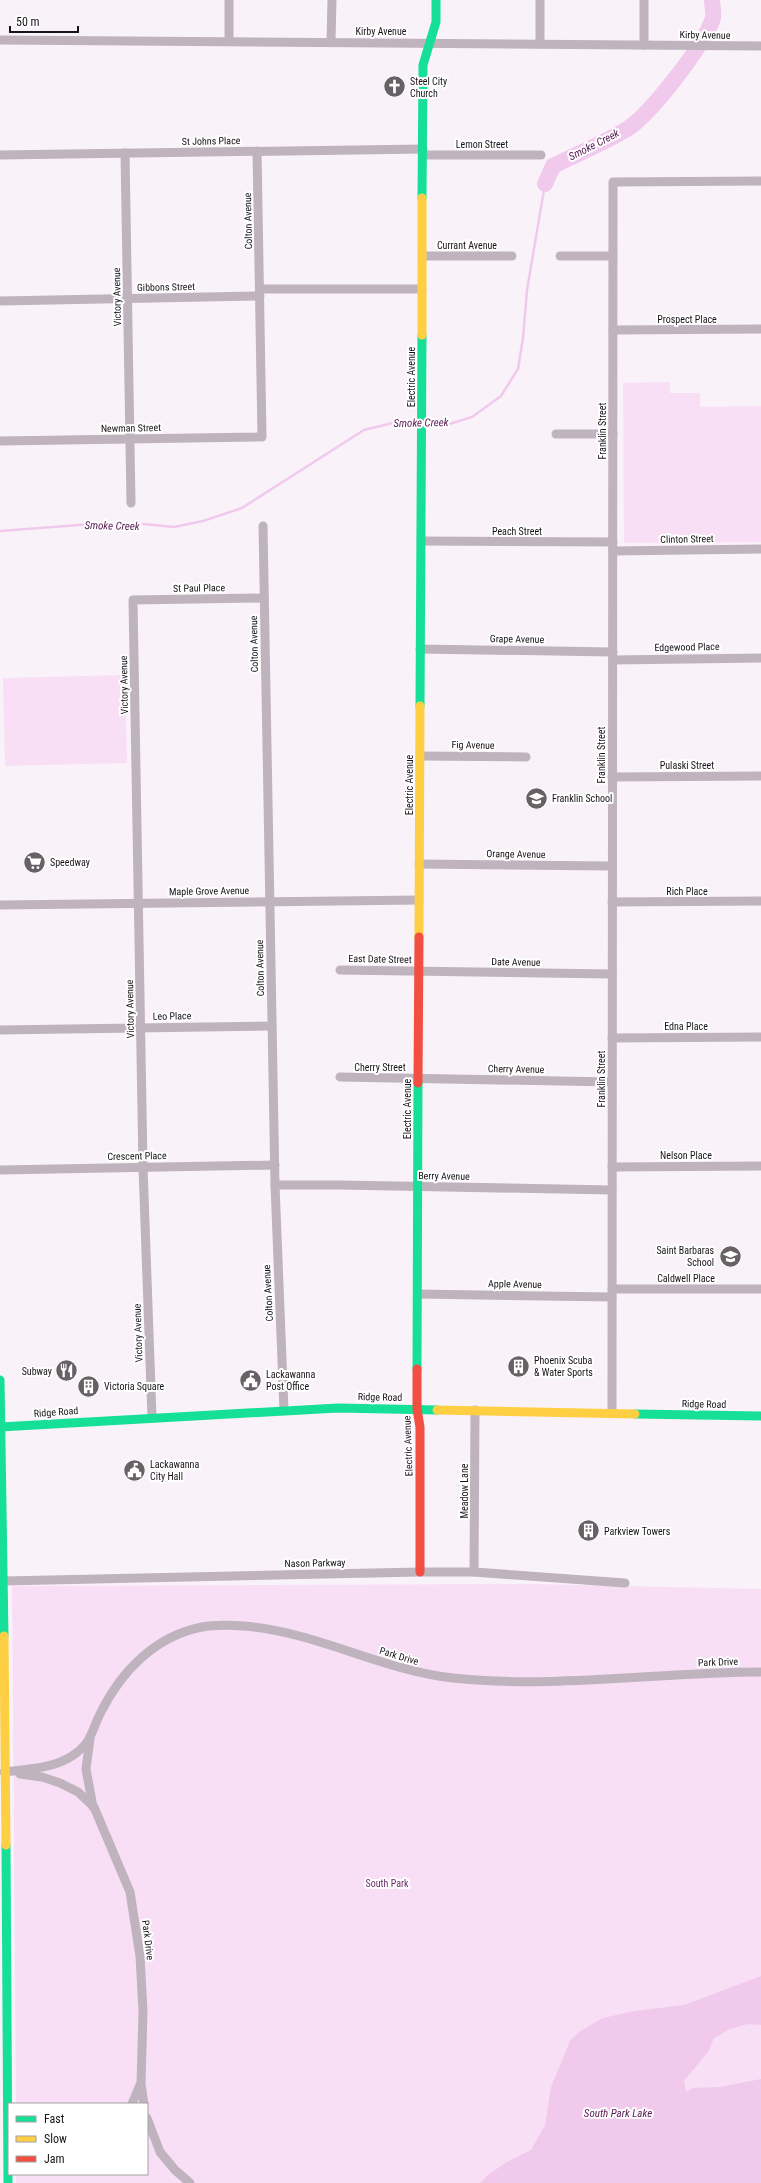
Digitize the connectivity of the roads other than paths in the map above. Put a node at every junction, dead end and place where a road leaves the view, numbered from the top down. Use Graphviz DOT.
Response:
graph roads {
  1 [pos="229,0"];
  2 [pos="332,0"];
  3 [pos="436,0"];
  4 [pos="540,0"];
  5 [pos="644,0"];
  6 [pos="0,40"];
  7 [pos="229,41"];
  8 [pos="331,42"];
  9 [pos="430,42"];
  10 [pos="540,44"];
  11 [pos="644,45"];
  12 [pos="761,46"];
  13 [pos="257,151"];
  14 [pos="423,152"];
  15 [pos="125,153"];
  16 [pos="0,155"];
  17 [pos="541,155"];
  18 [pos="761,181"];
  19 [pos="422,256"];
  20 [pos="512,256"];
  21 [pos="560,256"];
  22 [pos="613,256"];
  23 [pos="422,289"];
  24 [pos="260,293"];
  25 [pos="128,299"];
  26 [pos="0,301"];
  27 [pos="761,329"];
  28 [pos="613,330"];
  29 [pos="556,434"];
  30 [pos="613,434"];
  31 [pos="262,437"];
  32 [pos="130,440"];
  33 [pos="0,441"];
  34 [pos="131,503"];
  35 [pos="263,526"];
  36 [pos="421,541"];
  37 [pos="613,546"];
  38 [pos="761,549"];
  39 [pos="264,598"];
  40 [pos="133,600"];
  41 [pos="420,649"];
  42 [pos="613,656"];
  43 [pos="761,658"];
  44 [pos="420,756"];
  45 [pos="526,757"];
  46 [pos="612,776"];
  47 [pos="761,776"];
  48 [pos="419,864"];
  49 [pos="612,866"];
  50 [pos="419,900"];
  51 [pos="761,901"];
  52 [pos="270,902"];
  53 [pos="612,902"];
  54 [pos="139,903"];
  55 [pos="0,905"];
  56 [pos="340,970"];
  57 [pos="419,971"];
  58 [pos="612,974"];
  59 [pos="272,1026"];
  60 [pos="141,1028"];
  61 [pos="0,1030"];
  62 [pos="761,1037"];
  63 [pos="612,1038"];
  64 [pos="340,1077"];
  65 [pos="419,1078"];
  66 [pos="612,1082"];
  67 [pos="275,1165"];
  68 [pos="761,1166"];
  69 [pos="143,1167"];
  70 [pos="612,1167"];
  71 [pos="0,1170"];
  72 [pos="275,1186"];
  73 [pos="418,1186"];
  74 [pos="612,1190"];
  75 [pos="761,1289"];
  76 [pos="612,1293"];
  77 [pos="418,1294"];
  78 [pos="0,1380"];
  79 [pos="417,1409"];
  80 [pos="284,1410"];
  81 [pos="475,1410"];
  82 [pos="612,1413"];
  83 [pos="761,1416"];
  84 [pos="152,1417"];
  85 [pos="0,1427"];
  86 [pos="420,1572"];
  87 [pos="474,1572"];
  88 [pos="4,1581"];
  89 [pos="625,1583"];
  90 [pos="2,1650"];
  91 [pos="761,1672"];
  92 [pos="90,1739"];
  93 [pos="2,1772"];
  94 [pos="94,1807"];
  95 [pos="3,1949"];
  96 [pos="141,2084"];
  97 [pos="132,2103"];
  98 [pos="144,2103"];
  99 [pos="148,2121"];
  100 [pos="8,2131"];
  101 [pos="148,2141"];
  102 [pos="160,2152"];
  103 [pos="190,2183"];
  1 -- 7 [label="street"];
  2 -- 8 [label="street"];
  3 -- 9 [label="street, Electric Avenue"];
  4 -- 10 [label="street"];
  5 -- 11 [label="street"];
  6 -- 7 [label="street, Kirby Avenue"];
  7 -- 8 [label="street, Kirby Avenue"];
  8 -- 9 [label="street, Kirby Avenue"];
  9 -- 10 [label="street, Kirby Avenue"];
  9 -- 14 [label="street, Electric Avenue"];
  10 -- 11 [label="street, Kirby Avenue"];
  11 -- 12 [label="street, Kirby Avenue"];
  13 -- 14 [label="street, St Johns Place"];
  13 -- 15 [label="street, St Johns Place"];
  13 -- 24 [label="street, Colton Avenue"];
  14 -- 17 [label="street, Lemon Street"];
  14 -- 19 [label="street, Electric Avenue"];
  15 -- 16 [label="street, St Johns Place"];
  15 -- 25 [label="street, Victory Avenue"];
  18 -- 22 [label="street, Franklin Street"];
  19 -- 20 [label="street, Currant Avenue"];
  19 -- 23 [label="street, Electric Avenue"];
  21 -- 22 [label="street"];
  22 -- 28 [label="street, Franklin Street"];
  23 -- 24 [label="street, Gibbons Street"];
  23 -- 36 [label="street, Electric Avenue"];
  24 -- 25 [label="street, Gibbons Street"];
  24 -- 31 [label="street, Colton Avenue"];
  25 -- 26 [label="street, Gibbons Street"];
  25 -- 32 [label="street, Victory Avenue"];
  27 -- 28 [label="street, Prospect Place"];
  28 -- 30 [label="street, Franklin Street"];
  29 -- 30 [label="street"];
  30 -- 37 [label="street, Franklin Street"];
  31 -- 32 [label="street, Newman Street"];
  32 -- 33 [label="street, Newman Street"];
  32 -- 34 [label="street, Victory Avenue"];
  35 -- 39 [label="street, Colton Avenue"];
  36 -- 37 [label="street, Peach Street"];
  36 -- 41 [label="street, Electric Avenue"];
  37 -- 38 [label="street, Clinton Street"];
  37 -- 42 [label="street, Franklin Street"];
  39 -- 40 [label="street, St Paul Place"];
  39 -- 52 [label="street, Colton Avenue"];
  40 -- 54 [label="street, Victory Avenue"];
  41 -- 42 [label="street, Grape Avenue"];
  41 -- 44 [label="street, Electric Avenue"];
  42 -- 43 [label="street, Edgewood Place"];
  42 -- 46 [label="street, Franklin Street"];
  44 -- 45 [label="street, Fig Avenue"];
  44 -- 48 [label="street, Electric Avenue"];
  46 -- 47 [label="street, Pulaski Street"];
  46 -- 49 [label="street, Franklin Street"];
  48 -- 49 [label="street, Orange Avenue"];
  48 -- 50 [label="street, Electric Avenue"];
  49 -- 53 [label="street, Franklin Street"];
  50 -- 52 [label="street, Maple Grove Avenue"];
  50 -- 57 [label="street, Electric Avenue"];
  51 -- 53 [label="street, Rich Place"];
  52 -- 54 [label="street, Maple Grove Avenue"];
  52 -- 59 [label="street, Colton Avenue"];
  53 -- 58 [label="street, Franklin Street"];
  54 -- 55 [label="street, Maple Grove Avenue"];
  54 -- 60 [label="street, Victory Avenue"];
  56 -- 57 [label="street, East Date Street"];
  57 -- 58 [label="street, Date Avenue"];
  57 -- 65 [label="street, Electric Avenue"];
  58 -- 63 [label="street, Franklin Street"];
  59 -- 60 [label="street, Leo Place"];
  59 -- 67 [label="street, Colton Avenue"];
  60 -- 61 [label="street, Leo Place"];
  60 -- 69 [label="street, Victory Avenue"];
  62 -- 63 [label="street, Edna Place"];
  63 -- 66 [label="street, Franklin Street"];
  64 -- 65 [label="street, Cherry Street"];
  65 -- 66 [label="street, Cherry Avenue"];
  65 -- 73 [label="street, Electric Avenue"];
  66 -- 70 [label="street, Franklin Street"];
  67 -- 69 [label="street, Crescent Place"];
  67 -- 72 [label="street, Colton Avenue"];
  68 -- 70 [label="street, Nelson Place"];
  69 -- 71 [label="street, Crescent Place"];
  69 -- 84 [label="street, Victory Avenue"];
  70 -- 74 [label="street, Franklin Street"];
  72 -- 73 [label="street, Berry Avenue"];
  72 -- 80 [label="street, Colton Avenue"];
  73 -- 74 [label="street, Berry Avenue"];
  73 -- 77 [label="street, Electric Avenue"];
  74 -- 76 [label="street, Franklin Street"];
  75 -- 76 [label="street, Caldwell Place"];
  76 -- 77 [label="street, Apple Avenue"];
  76 -- 82 [label="street, Franklin Street"];
  77 -- 79 [label="street, Electric Avenue"];
  78 -- 85 [label="street"];
  79 -- 80 [label="street, Ridge Road"];
  79 -- 81 [label="street, Ridge Road"];
  79 -- 86 [label="street, Electric Avenue"];
  80 -- 84 [label="street, Ridge Road"];
  81 -- 82 [label="street, Ridge Road"];
  81 -- 87 [label="street, Meadow Lane"];
  82 -- 83 [label="street, Ridge Road"];
  84 -- 85 [label="street, Ridge Road"];
  85 -- 88 [label="street"];
  86 -- 87 [label="street, Nason Parkway"];
  86 -- 88 [label="street, Nason Parkway"];
  87 -- 89 [label="street, Nason Parkway"];
  88 -- 90 [label="street"];
  90 -- 93 [label="street"];
  91 -- 92 [label="street, Park Drive"];
  92 -- 93 [label="street, Park Drive"];
  92 -- 94 [label="street, Park Drive"];
  93 -- 94 [label="street, Park Drive"];
  93 -- 95 [label="street"];
  94 -- 96 [label="street, Park Drive"];
  95 -- 100 [label="street"];
  96 -- 97 [label="street, Park Drive"];
  96 -- 98 [label="street, Park Drive"];
  99 -- 102 [label="street"];
  101 -- 102 [label="street"];
  102 -- 103 [label="street"];
}
